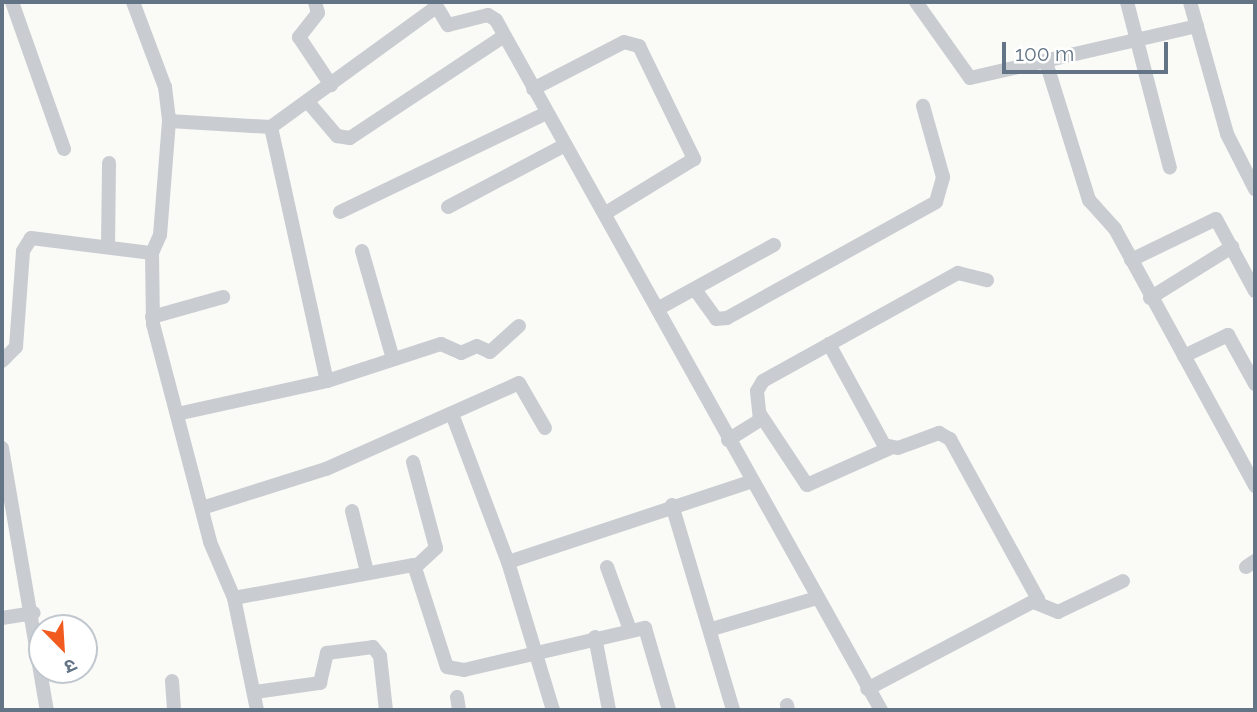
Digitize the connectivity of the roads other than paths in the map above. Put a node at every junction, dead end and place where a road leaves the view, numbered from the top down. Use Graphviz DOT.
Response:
graph roads {
  1 [pos="12,2"];
  2 [pos="133,2"];
  3 [pos="315,2"];
  4 [pos="916,2"];
  5 [pos="1127,2"];
  6 [pos="1190,2"];
  7 [pos="435,4"];
  8 [pos="489,9"];
  9 [pos="1197,26"];
  10 [pos="504,37"];
  11 [pos="1136,41"];
  12 [pos="1046,62"];
  13 [pos="331,85"];
  14 [pos="533,89"];
  15 [pos="309,102"];
  16 [pos="923,106"];
  17 [pos="547,113"];
  18 [pos="169,121"];
  19 [pos="271,127"];
  20 [pos="565,145"];
  21 [pos="64,149"];
  22 [pos="109,163"];
  23 [pos="1170,168"];
  24 [pos="1255,189"];
  25 [pos="448,206"];
  26 [pos="340,212"];
  27 [pos="606,213"];
  28 [pos="774,245"];
  29 [pos="108,247"];
  30 [pos="1232,247"];
  31 [pos="362,251"];
  32 [pos="152,253"];
  33 [pos="1131,260"];
  34 [pos="987,281"];
  35 [pos="696,291"];
  36 [pos="1255,291"];
  37 [pos="223,297"];
  38 [pos="1150,298"];
  39 [pos="661,307"];
  40 [pos="152,317"];
  41 [pos="519,326"];
  42 [pos="829,344"];
  43 [pos="1184,356"];
  44 [pos="393,359"];
  45 [pos="2,361"];
  46 [pos="327,381"];
  47 [pos="1255,384"];
  48 [pos="177,414"];
  49 [pos="452,414"];
  50 [pos="760,414"];
  51 [pos="545,428"];
  52 [pos="728,440"];
  53 [pos="890,447"];
  54 [pos="2,448"];
  55 [pos="413,463"];
  56 [pos="750,482"];
  57 [pos="1255,486"];
  58 [pos="672,505"];
  59 [pos="202,508"];
  60 [pos="352,510"];
  61 [pos="508,562"];
  62 [pos="417,566"];
  63 [pos="607,567"];
  64 [pos="367,572"];
  65 [pos="1122,581"];
  66 [pos="234,598"];
  67 [pos="813,599"];
  68 [pos="1036,603"];
  69 [pos="34,613"];
  70 [pos="2,618"];
  71 [pos="712,629"];
  72 [pos="630,630"];
  73 [pos="595,637"];
  74 [pos="537,650"];
  75 [pos="172,681"];
  76 [pos="867,689"];
  77 [pos="255,692"];
  78 [pos="47,710"];
  79 [pos="174,710"];
  80 [pos="257,710"];
  81 [pos="386,710"];
  82 [pos="553,710"];
  83 [pos="609,710"];
  84 [pos="669,710"];
  85 [pos="733,710"];
  86 [pos="881,710"];
  1 -- 21 [label="street"];
  2 -- 18 [label="street"];
  3 -- 13 [label="street"];
  4 -- 12 [label="street"];
  5 -- 11 [label="street"];
  6 -- 9 [label="street"];
  7 -- 8 [label="street"];
  7 -- 13 [label="street"];
  8 -- 10 [label="street"];
  9 -- 11 [label="street"];
  9 -- 24 [label="street"];
  10 -- 14 [label="street"];
  10 -- 15 [label="street"];
  11 -- 12 [label="street"];
  11 -- 23 [label="street"];
  12 -- 33 [label="street"];
  13 -- 15 [label="street"];
  14 -- 17 [label="street"];
  14 -- 27 [label="street"];
  15 -- 19 [label="street"];
  16 -- 35 [label="street"];
  17 -- 20 [label="street"];
  17 -- 26 [label="street"];
  18 -- 19 [label="street"];
  18 -- 32 [label="street"];
  19 -- 46 [label="street"];
  20 -- 25 [label="street"];
  20 -- 27 [label="street"];
  22 -- 29 [label="street"];
  27 -- 39 [label="street"];
  28 -- 35 [label="street"];
  29 -- 32 [label="street"];
  29 -- 45 [label="street"];
  30 -- 33 [label="street"];
  30 -- 36 [label="street"];
  30 -- 38 [label="street"];
  31 -- 44 [label="street"];
  32 -- 40 [label="street"];
  33 -- 38 [label="street"];
  34 -- 42 [label="street"];
  35 -- 39 [label="street"];
  37 -- 40 [label="street"];
  38 -- 43 [label="street"];
  39 -- 52 [label="street"];
  40 -- 48 [label="street"];
  41 -- 44 [label="street"];
  42 -- 50 [label="street"];
  42 -- 53 [label="street"];
  43 -- 47 [label="street"];
  43 -- 57 [label="street"];
  44 -- 46 [label="street"];
  46 -- 48 [label="street"];
  48 -- 59 [label="street"];
  49 -- 51 [label="street"];
  49 -- 59 [label="street"];
  49 -- 61 [label="street"];
  50 -- 52 [label="street"];
  50 -- 53 [label="street"];
  52 -- 56 [label="street"];
  53 -- 68 [label="street"];
  54 -- 69 [label="street"];
  55 -- 62 [label="street"];
  56 -- 58 [label="street"];
  56 -- 67 [label="street"];
  58 -- 61 [label="street"];
  58 -- 71 [label="street"];
  59 -- 66 [label="street"];
  60 -- 64 [label="street"];
  61 -- 74 [label="street"];
  62 -- 64 [label="street"];
  62 -- 74 [label="street"];
  63 -- 72 [label="street"];
  64 -- 66 [label="street"];
  65 -- 68 [label="street"];
  66 -- 77 [label="street"];
  67 -- 71 [label="street"];
  67 -- 76 [label="street"];
  68 -- 76 [label="street"];
  69 -- 70 [label="street"];
  69 -- 78 [label="street"];
  71 -- 85 [label="street"];
  72 -- 73 [label="street"];
  72 -- 84 [label="street"];
  73 -- 74 [label="street"];
  73 -- 83 [label="street"];
  74 -- 82 [label="street"];
  75 -- 79 [label="street"];
  76 -- 86 [label="street"];
  77 -- 80 [label="street"];
  77 -- 81 [label="street"];
}
